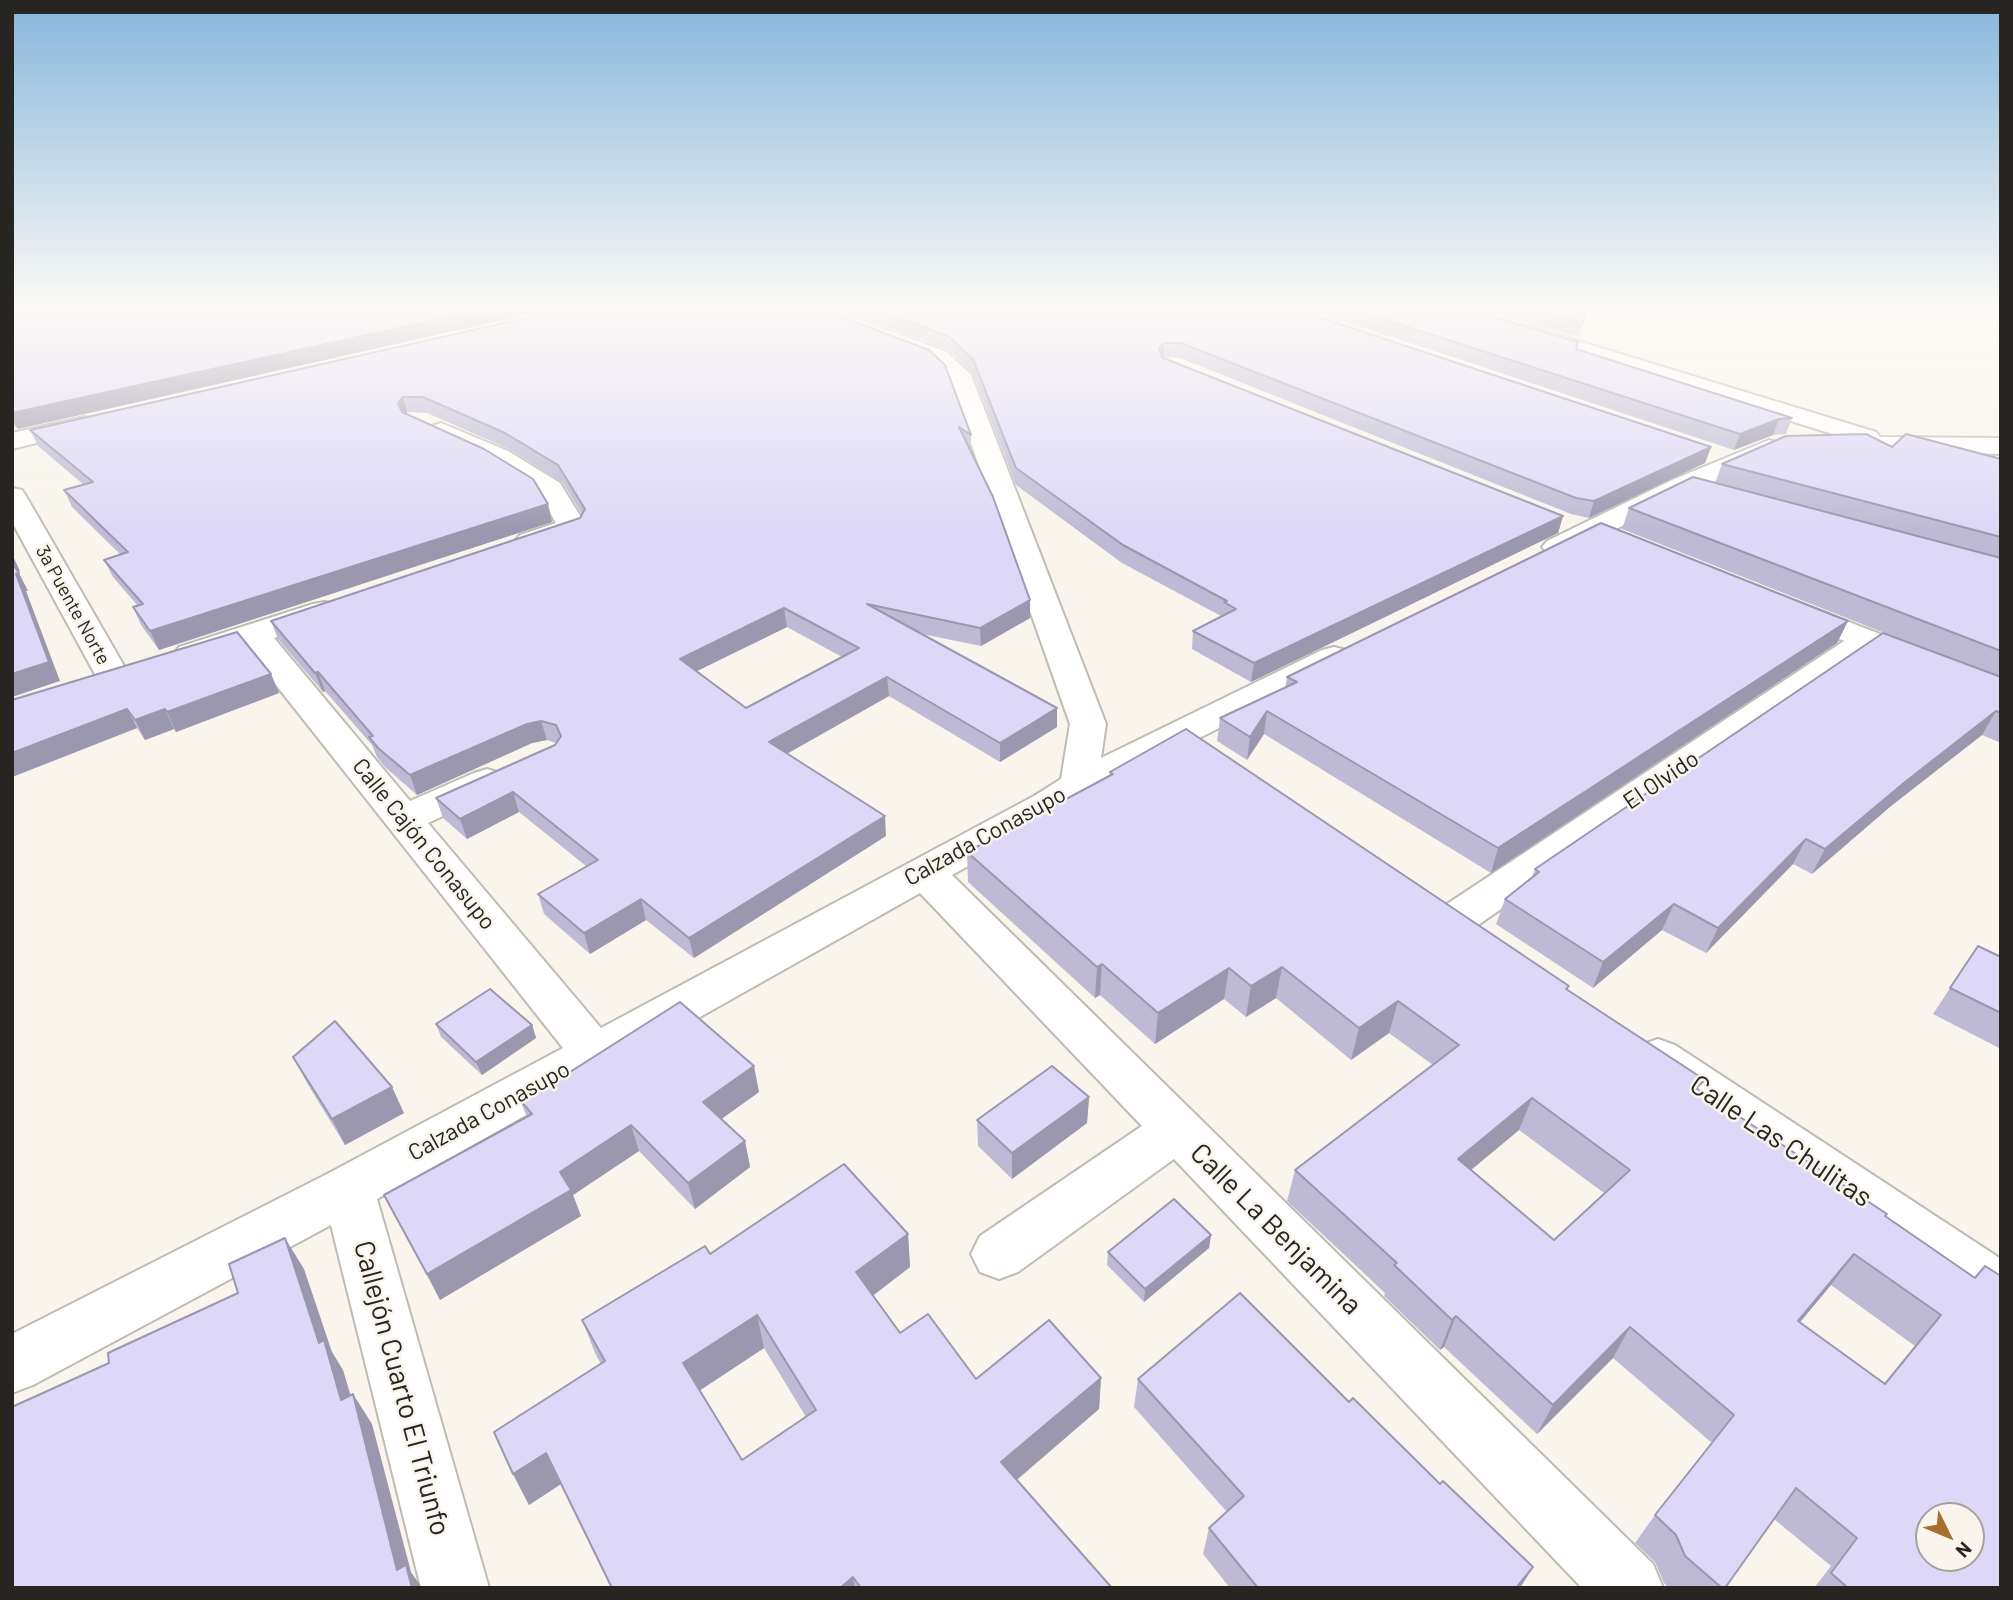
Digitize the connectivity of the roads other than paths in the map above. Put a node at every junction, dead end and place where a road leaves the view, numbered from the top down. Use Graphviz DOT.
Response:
graph roads {
  1 [pos="962,382"];
  2 [pos="1687,382"];
  3 [pos="106,419"];
  4 [pos="417,420"];
  5 [pos="12,441"];
  6 [pos="1887,443"];
  7 [pos="1994,457"];
  8 [pos="1682,486"];
  9 [pos="12,496"];
  10 [pos="1722,497"];
  11 [pos="1549,518"];
  12 [pos="1592,530"];
  13 [pos="1630,545"];
  14 [pos="508,549"];
  15 [pos="1531,560"];
  16 [pos="1768,600"];
  17 [pos="351,602"];
  18 [pos="263,631"];
  19 [pos="1869,639"];
  20 [pos="1361,643"];
  21 [pos="2001,693"];
  22 [pos="523,765"];
  23 [pos="1079,784"];
  24 [pos="403,818"];
  25 [pos="923,871"];
  26 [pos="1453,921"];
  27 [pos="1625,1036"];
  28 [pos="594,1053"];
  29 [pos="1177,1129"];
  30 [pos="348,1189"];
  31 [pos="999,1254"];
  32 [pos="2001,1291"];
  33 [pos="12,1365"];
  34 [pos="455,1588"];
  35 [pos="1629,1588"];
  1 -- 23 [label="street"];
  2 -- 6 [label="street"];
  3 -- 5 [label="street"];
  4 -- 14 [label="street"];
  6 -- 7 [label="street"];
  6 -- 8 [label="street"];
  8 -- 10 [label="street"];
  8 -- 12 [label="street"];
  9 -- 18 [label="street, 3a Puente Norte"];
  11 -- 12 [label="street"];
  12 -- 13 [label="street"];
  12 -- 15 [label="street"];
  16 -- 19 [label="street"];
  17 -- 18 [label="street"];
  18 -- 24 [label="street, Calle Cajón Conasupo"];
  19 -- 21 [label="street"];
  19 -- 26 [label="street, El Olvido"];
  20 -- 23 [label="street, Calzada Conasupo"];
  22 -- 24 [label="street"];
  23 -- 25 [label="street, Calzada Conasupo"];
  24 -- 28 [label="street, Calle Cajón Conasupo"];
  25 -- 28 [label="street, Calzada Conasupo"];
  25 -- 29 [label="street, Calle La Benjamina"];
  27 -- 32 [label="street, Calle Las Chulitas"];
  28 -- 30 [label="street, Calzada Conasupo"];
  29 -- 31 [label="street"];
  29 -- 35 [label="street, Calle La Benjamina"];
  30 -- 33 [label="street, Calzada Conasupo"];
  30 -- 34 [label="street, Callejón Cuarto El Triunfo"];
}
